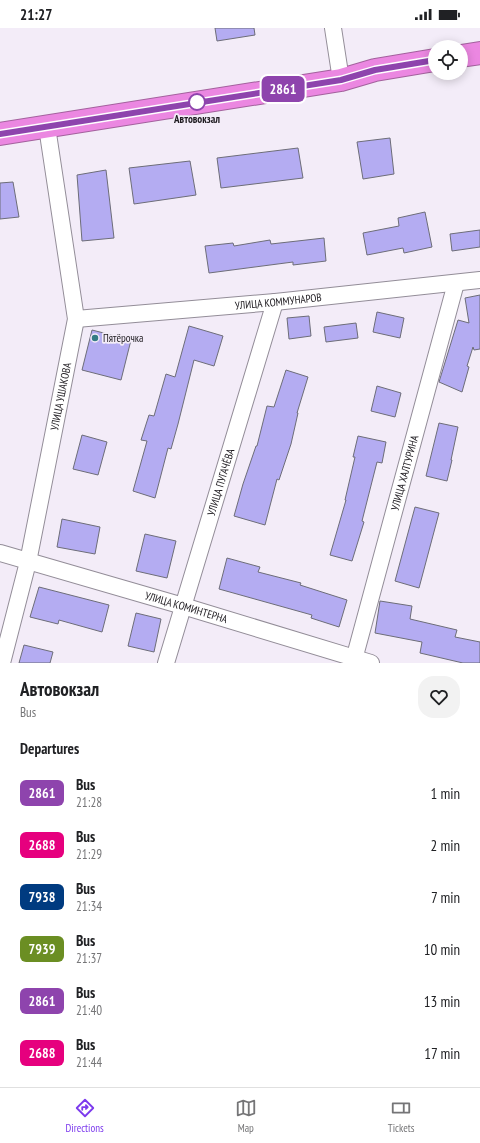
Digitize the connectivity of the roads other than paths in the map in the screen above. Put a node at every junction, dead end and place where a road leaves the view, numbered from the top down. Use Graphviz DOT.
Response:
graph roads {
  1 [pos="333,28"];
  2 [pos="480,53"];
  3 [pos="468,55"];
  4 [pos="428,61"];
  5 [pos="341,80"];
  6 [pos="47,127"];
  7 [pos="0,134"];
  8 [pos="480,280"];
  9 [pos="456,283"];
  10 [pos="275,302"];
  11 [pos="76,319"];
  12 [pos="0,553"];
  13 [pos="28,562"];
  14 [pos="183,606"];
  15 [pos="354,660"];
  16 [pos="2,663"];
  17 [pos="166,663"];
  18 [pos="371,663"];
  1 -- 5 [label="street"];
  2 -- 3 [label="highway"];
  4 -- 5 [label="highway"];
  5 -- 6 [label="highway"];
  6 -- 7 [label="highway"];
  6 -- 11 [label="street, УЛИЦА УШАКОВА"];
  8 -- 9 [label="street, УЛИЦА КОММУНАРОВ"];
  9 -- 10 [label="street, УЛИЦА КОММУНАРОВ"];
  9 -- 15 [label="street, УЛИЦА ХАЛТУРИНА"];
  10 -- 11 [label="street, УЛИЦА КОММУНАРОВ"];
  10 -- 14 [label="street, УЛИЦА ПУГАЧЁВА"];
  11 -- 13 [label="street, УЛИЦА УШАКОВА"];
  12 -- 13 [label="street, УЛИЦА КОМИНТЕРНА"];
  13 -- 14 [label="street, УЛИЦА КОМИНТЕРНА"];
  13 -- 16 [label="street, УЛИЦА УШАКОВА"];
  14 -- 15 [label="street, УЛИЦА КОМИНТЕРНА"];
  14 -- 17 [label="street, УЛИЦА ПУГАЧЁВА"];
  15 -- 18 [label="street, УЛИЦА КОМИНТЕРНА"];
}
